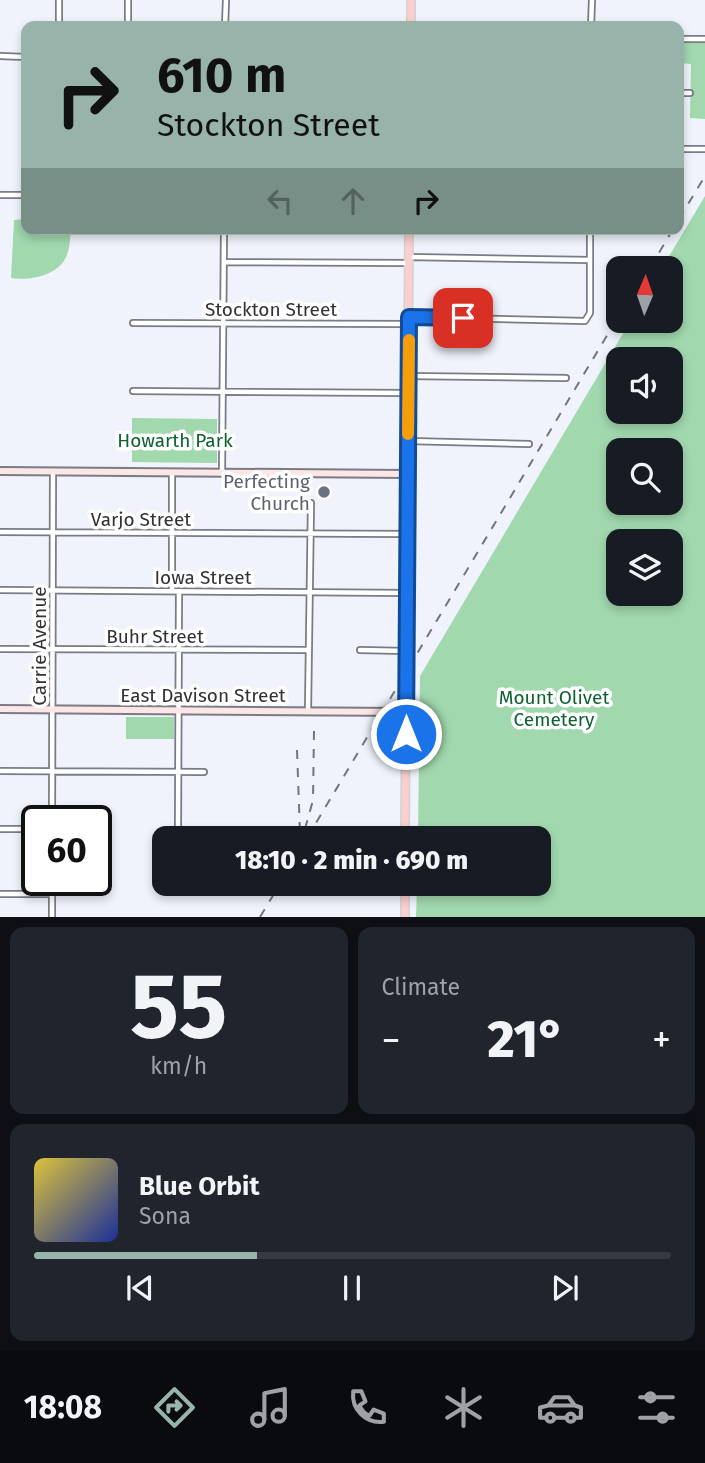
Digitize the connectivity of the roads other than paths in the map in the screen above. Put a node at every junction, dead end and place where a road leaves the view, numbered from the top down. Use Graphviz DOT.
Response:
graph roads {
  1 [pos="59,0"];
  2 [pos="128,0"];
  3 [pos="226,0"];
  4 [pos="411,0"];
  5 [pos="592,0"];
  6 [pos="59,21"];
  7 [pos="128,21"];
  8 [pos="225,21"];
  9 [pos="411,21"];
  10 [pos="592,21"];
  11 [pos="684,38"];
  12 [pos="705,39"];
  13 [pos="0,57"];
  14 [pos="21,57"];
  15 [pos="684,93"];
  16 [pos="690,93"];
  17 [pos="684,149"];
  18 [pos="705,149"];
  19 [pos="0,195"];
  20 [pos="21,195"];
  21 [pos="224,235"];
  22 [pos="409,235"];
  23 [pos="590,235"];
  24 [pos="409,260"];
  25 [pos="590,260"];
  26 [pos="224,262"];
  27 [pos="409,320"];
  28 [pos="133,323"];
  29 [pos="223,323"];
  30 [pos="408,376"];
  31 [pos="566,378"];
  32 [pos="133,391"];
  33 [pos="223,392"];
  34 [pos="408,393"];
  35 [pos="408,442"];
  36 [pos="529,444"];
  37 [pos="0,471"];
  38 [pos="53,471"];
  39 [pos="172,472"];
  40 [pos="222,472"];
  41 [pos="408,474"];
  42 [pos="312,503"];
  43 [pos="0,532"];
  44 [pos="53,532"];
  45 [pos="172,533"];
  46 [pos="311,533"];
  47 [pos="407,534"];
  48 [pos="0,590"];
  49 [pos="53,590"];
  50 [pos="172,591"];
  51 [pos="179,591"];
  52 [pos="310,592"];
  53 [pos="407,593"];
  54 [pos="0,649"];
  55 [pos="52,649"];
  56 [pos="179,650"];
  57 [pos="309,650"];
  58 [pos="360,650"];
  59 [pos="406,651"];
  60 [pos="0,709"];
  61 [pos="52,710"];
  62 [pos="178,710"];
  63 [pos="309,711"];
  64 [pos="406,712"];
  65 [pos="0,771"];
  66 [pos="52,771"];
  67 [pos="178,772"];
  68 [pos="204,772"];
  69 [pos="52,805"];
  70 [pos="178,826"];
  71 [pos="405,826"];
  72 [pos="0,829"];
  73 [pos="21,829"];
  74 [pos="0,894"];
  75 [pos="21,894"];
  76 [pos="52,896"];
  77 [pos="405,896"];
  78 [pos="52,917"];
  79 [pos="405,917"];
  1 -- 6 [label="street"];
  2 -- 7 [label="street"];
  3 -- 8 [label="street"];
  4 -- 9 [label="main road"];
  5 -- 10 [label="street"];
  11 -- 12 [label="street"];
  13 -- 14 [label="street"];
  15 -- 16 [label="street"];
  17 -- 18 [label="street"];
  19 -- 20 [label="street"];
  21 -- 26 [label="street"];
  22 -- 24 [label="main road"];
  23 -- 25 [label="street"];
  24 -- 25 [label="street"];
  24 -- 26 [label="street"];
  24 -- 27 [label="main road"];
  25 -- 27 [label="street, Stockton Street"];
  26 -- 29 [label="street"];
  27 -- 29 [label="street, Stockton Street"];
  27 -- 30 [label="main road"];
  28 -- 29 [label="street, Stockton Street"];
  29 -- 33 [label="street"];
  30 -- 31 [label="street"];
  30 -- 34 [label="main road"];
  32 -- 33 [label="street"];
  33 -- 34 [label="street"];
  33 -- 40 [label="street"];
  34 -- 35 [label="main road"];
  35 -- 36 [label="street"];
  35 -- 41 [label="main road"];
  37 -- 38 [label="street"];
  38 -- 39 [label="street"];
  38 -- 44 [label="street, Carrie Avenue"];
  39 -- 40 [label="street"];
  39 -- 45 [label="street"];
  40 -- 41 [label="street"];
  41 -- 47 [label="main road"];
  42 -- 46 [label="street"];
  43 -- 44 [label="street, Varjo Street"];
  44 -- 45 [label="street, Varjo Street"];
  44 -- 49 [label="street, Carrie Avenue"];
  45 -- 46 [label="street, Varjo Street"];
  45 -- 50 [label="street"];
  46 -- 47 [label="street, Varjo Street"];
  46 -- 52 [label="street"];
  47 -- 53 [label="main road"];
  48 -- 49 [label="street, Iowa Street"];
  49 -- 50 [label="street, Iowa Street"];
  49 -- 55 [label="street, Carrie Avenue"];
  50 -- 51 [label="street, Iowa Street"];
  51 -- 52 [label="street, Iowa Street"];
  51 -- 56 [label="street"];
  52 -- 53 [label="street, Iowa Street"];
  52 -- 57 [label="street"];
  53 -- 59 [label="main road"];
  54 -- 55 [label="street, Buhr Street"];
  55 -- 56 [label="street, Buhr Street"];
  55 -- 61 [label="street, Carrie Avenue"];
  56 -- 57 [label="street, Buhr Street"];
  56 -- 62 [label="street"];
  57 -- 63 [label="street"];
  58 -- 59 [label="street"];
  59 -- 64 [label="main road"];
  60 -- 61 [label="street, East Davison Street"];
  61 -- 62 [label="street, East Davison Street"];
  61 -- 66 [label="street, Carrie Avenue"];
  62 -- 63 [label="street, East Davison Street"];
  62 -- 67 [label="street"];
  63 -- 64 [label="street, East Davison Street"];
  64 -- 71 [label="main road"];
  65 -- 66 [label="street"];
  66 -- 67 [label="street"];
  66 -- 69 [label="street, Carrie Avenue"];
  67 -- 68 [label="street"];
  67 -- 70 [label="street"];
  72 -- 73 [label="street"];
  74 -- 75 [label="street"];
  76 -- 78 [label="street"];
  77 -- 79 [label="main road"];
}
